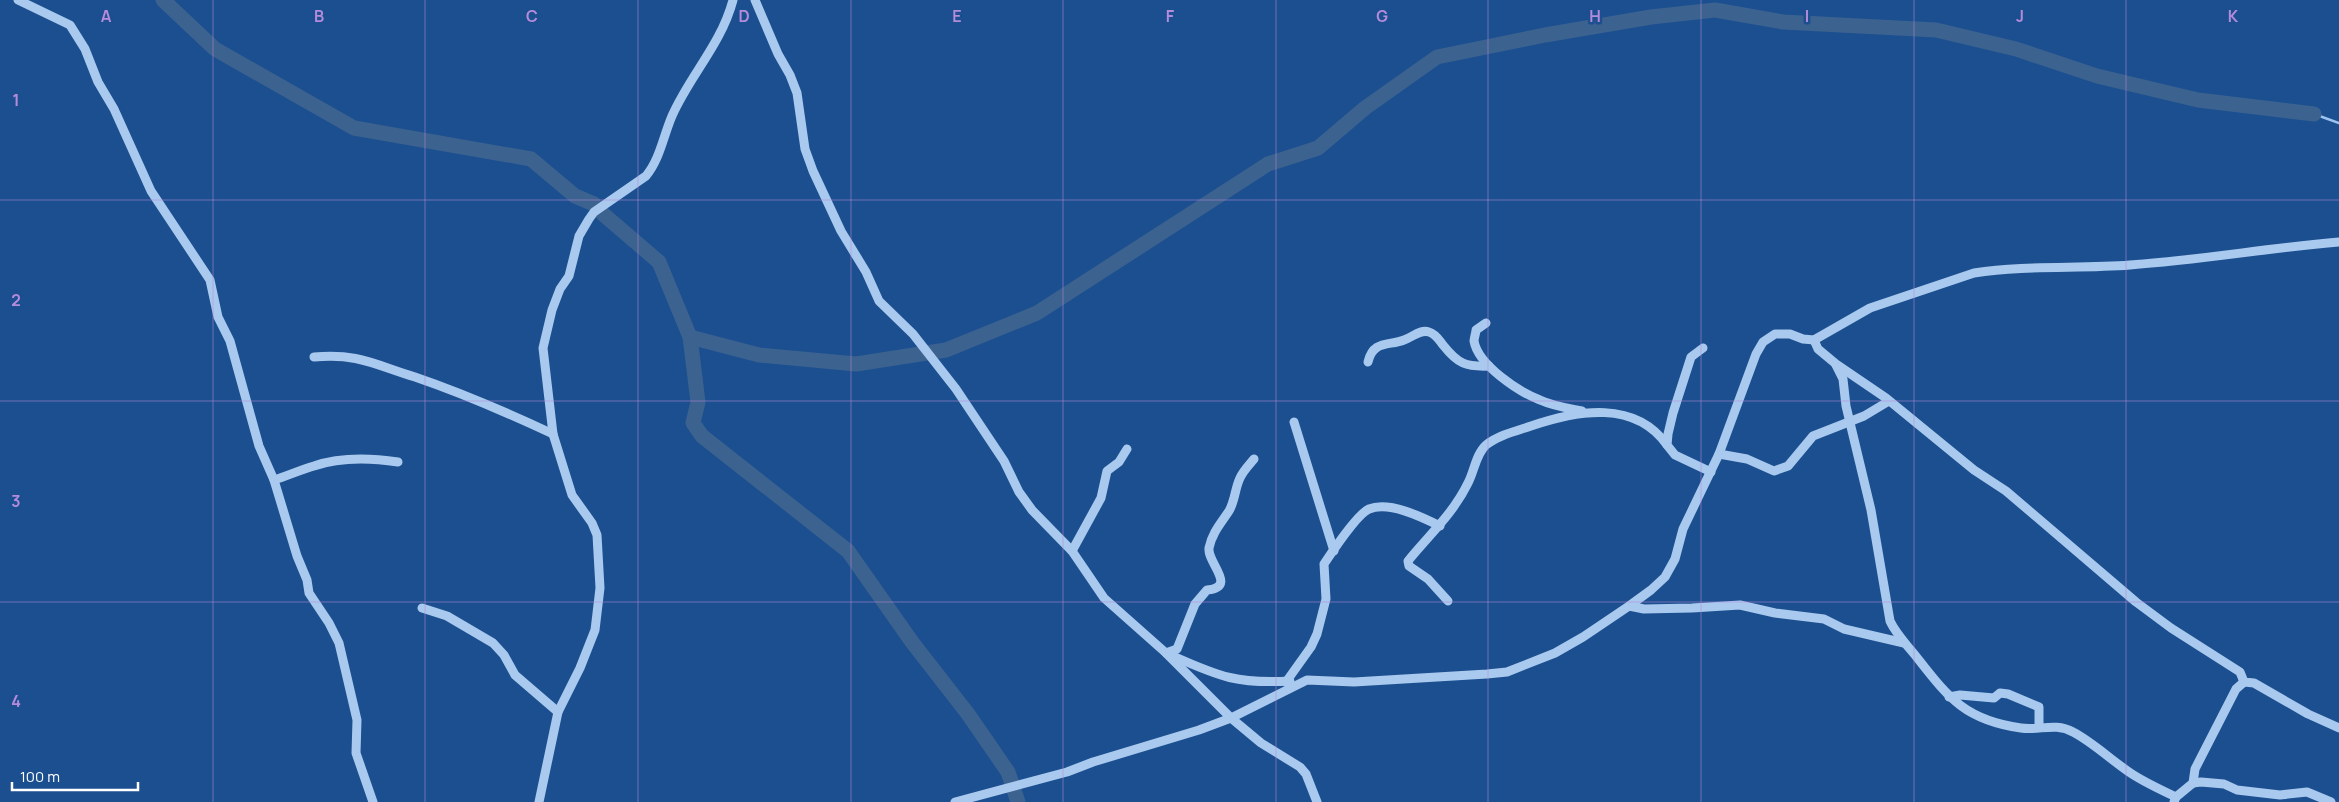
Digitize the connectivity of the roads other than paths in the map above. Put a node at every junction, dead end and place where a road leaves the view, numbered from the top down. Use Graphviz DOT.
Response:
graph roads {
  1 [pos="18,0"];
  2 [pos="733,0"];
  3 [pos="755,0"];
  4 [pos="2339,242"];
  5 [pos="1486,322"];
  6 [pos="1814,340"];
  7 [pos="1703,348"];
  8 [pos="314,357"];
  9 [pos="1368,362"];
  10 [pos="1836,364"];
  11 [pos="1489,366"];
  12 [pos="1889,401"];
  13 [pos="1587,412"];
  14 [pos="1294,422"];
  15 [pos="1850,423"];
  16 [pos="553,434"];
  17 [pos="1667,446"];
  18 [pos="1127,449"];
  19 [pos="1719,454"];
  20 [pos="1254,459"];
  21 [pos="398,462"];
  22 [pos="1712,472"];
  23 [pos="274,480"];
  24 [pos="1440,526"];
  25 [pos="1334,550"];
  26 [pos="1072,552"];
  27 [pos="1448,601"];
  28 [pos="1629,606"];
  29 [pos="422,608"];
  30 [pos="1904,643"];
  31 [pos="1166,653"];
  32 [pos="1307,680"];
  33 [pos="1286,682"];
  34 [pos="2244,682"];
  35 [pos="1949,697"];
  36 [pos="558,712"];
  37 [pos="1231,718"];
  38 [pos="2038,727"];
  39 [pos="2339,728"];
  40 [pos="2193,783"];
  41 [pos="2175,799"];
  42 [pos="373,802"];
  43 [pos="539,802"];
  44 [pos="955,802"];
  45 [pos="1317,802"];
  46 [pos="2331,802"];
  1 -- 23 [label="street"];
  2 -- 16 [label="street"];
  3 -- 26 [label="street"];
  4 -- 6 [label="street"];
  5 -- 11 [label="street"];
  6 -- 10 [label="street"];
  6 -- 19 [label="street"];
  7 -- 17 [label="street"];
  8 -- 16 [label="street"];
  9 -- 11 [label="street"];
  10 -- 12 [label="street"];
  10 -- 15 [label="street"];
  11 -- 13 [label="street"];
  12 -- 15 [label="street"];
  12 -- 34 [label="street"];
  13 -- 17 [label="street"];
  13 -- 24 [label="street"];
  14 -- 25 [label="street"];
  15 -- 19 [label="street"];
  15 -- 30 [label="street"];
  16 -- 36 [label="street"];
  17 -- 22 [label="street"];
  18 -- 26 [label="street"];
  19 -- 22 [label="street"];
  20 -- 31 [label="street"];
  21 -- 23 [label="street"];
  22 -- 28 [label="street"];
  23 -- 42 [label="street"];
  24 -- 25 [label="street"];
  24 -- 27 [label="street"];
  25 -- 33 [label="street"];
  26 -- 31 [label="street"];
  28 -- 30 [label="street"];
  28 -- 32 [label="street"];
  29 -- 36 [label="street"];
  30 -- 35 [label="street"];
  31 -- 33 [label="street"];
  31 -- 37 [label="street"];
  32 -- 33 [label="street"];
  32 -- 37 [label="street"];
  34 -- 39 [label="street"];
  34 -- 40 [label="street"];
  35 -- 38 [label="street"];
  35 -- 38 [label="street"];
  36 -- 43 [label="street"];
  37 -- 44 [label="street"];
  37 -- 45 [label="street"];
  38 -- 41 [label="street"];
  40 -- 41 [label="street"];
  40 -- 46 [label="street"];
}
